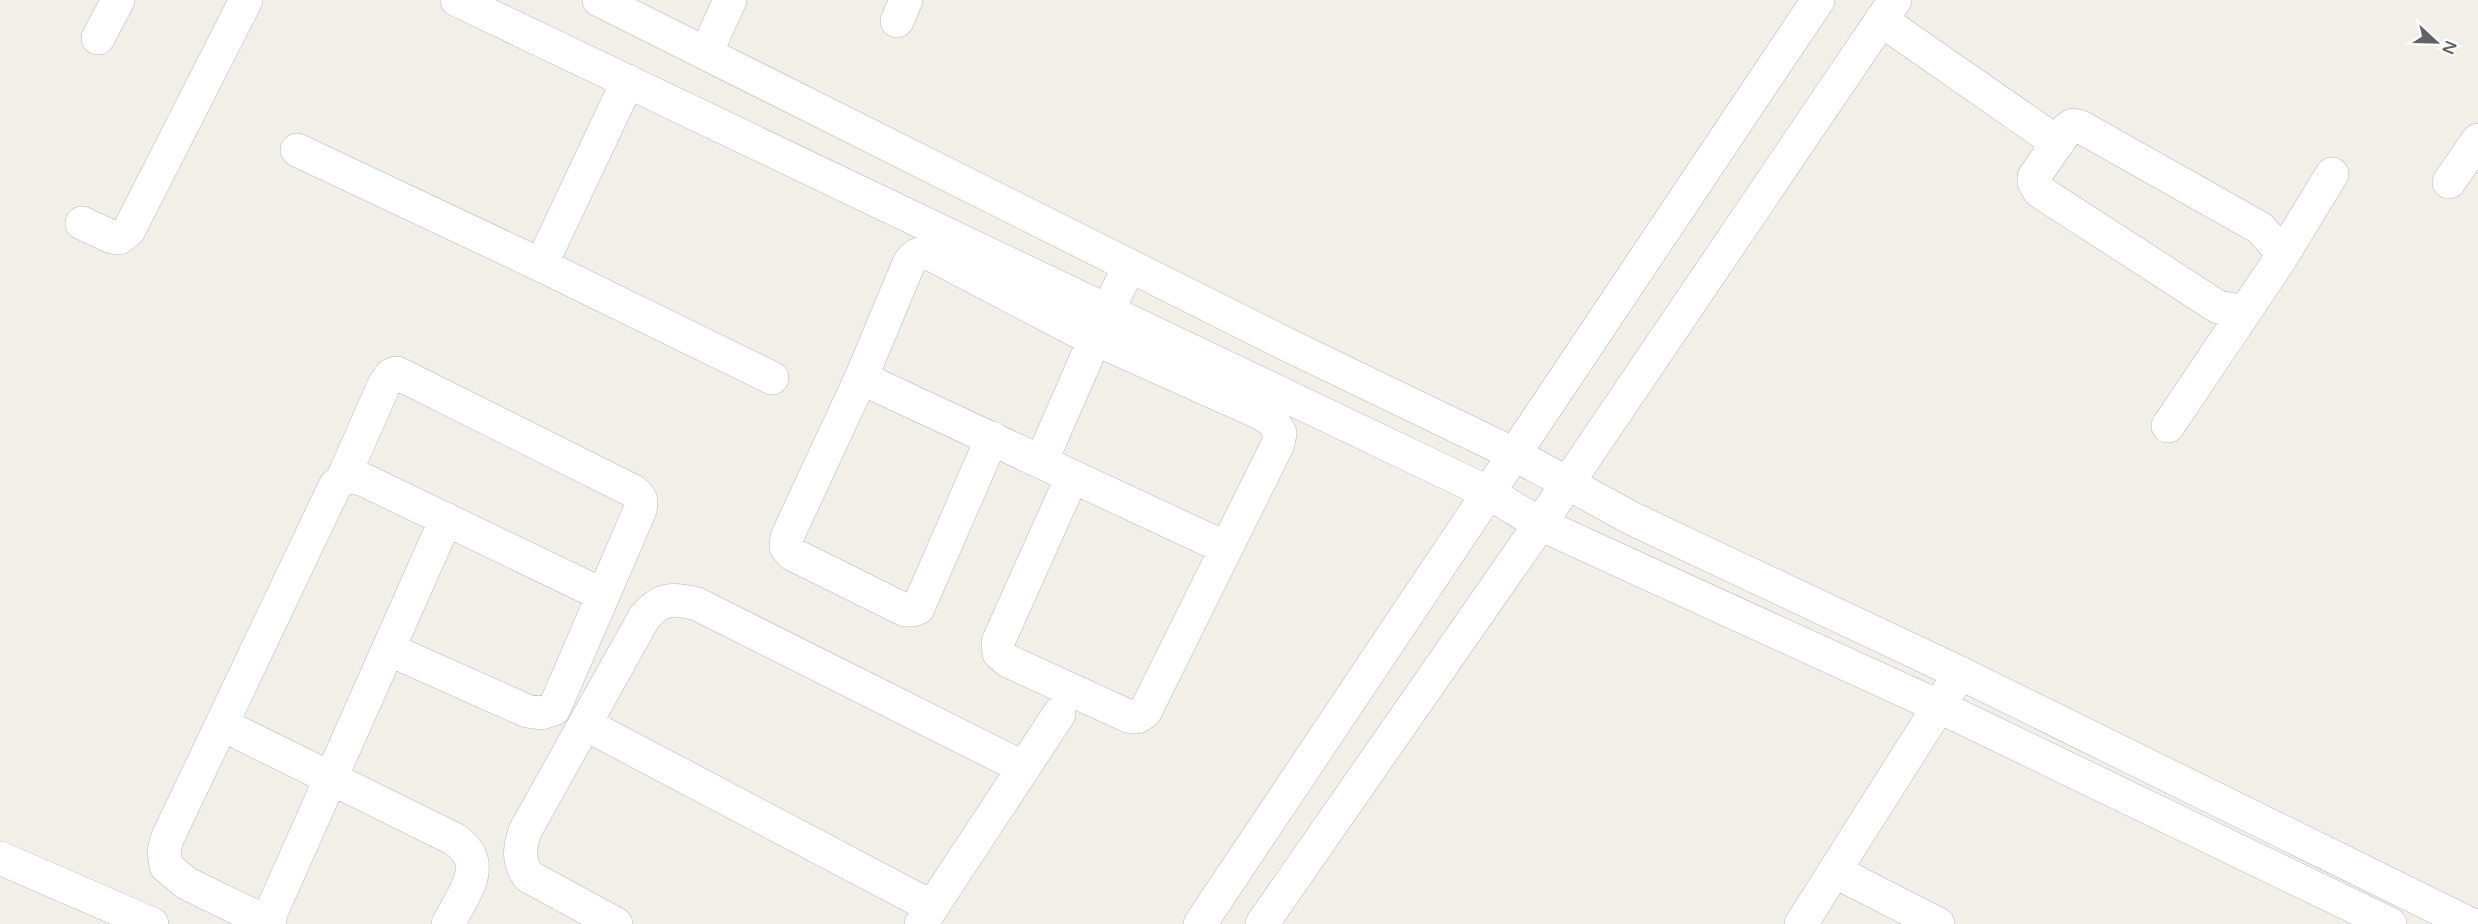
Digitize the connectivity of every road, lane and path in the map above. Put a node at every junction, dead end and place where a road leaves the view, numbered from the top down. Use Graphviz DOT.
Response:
graph roads {
  1 [pos="118,0"];
  2 [pos="246,0"];
  3 [pos="599,0"];
  4 [pos="729,0"];
  5 [pos="1818,0"];
  6 [pos="475,4"];
  7 [pos="1888,10"];
  8 [pos="98,38"];
  9 [pos="706,53"];
  10 [pos="628,81"];
  11 [pos="2478,140"];
  12 [pos="2058,143"];
  13 [pos="297,150"];
  14 [pos="2332,174"];
  15 [pos="2449,182"];
  16 [pos="82,223"];
  17 [pos="2279,261"];
  18 [pos="541,264"];
  19 [pos="1130,266"];
  20 [pos="2245,312"];
  21 [pos="1091,320"];
  22 [pos="772,378"];
  23 [pos="861,378"];
  24 [pos="2168,426"];
  25 [pos="992,438"];
  26 [pos="1035,448"];
  27 [pos="1514,454"];
  28 [pos="1072,477"];
  29 [pos="342,478"];
  30 [pos="1567,485"];
  31 [pos="1487,492"];
  32 [pos="446,519"];
  33 [pos="1540,524"];
  34 [pos="1226,548"];
  35 [pos="603,595"];
  36 [pos="388,649"];
  37 [pos="1960,673"];
  38 [pos="1940,706"];
  39 [pos="1059,714"];
  40 [pos="585,724"];
  41 [pos="223,725"];
  42 [pos="1024,768"];
  43 [pos="331,778"];
  44 [pos="0,858"];
  45 [pos="1836,872"];
  46 [pos="2427,915"];
  47 [pos="927,916"];
  48 [pos="152,924"];
  49 [pos="268,924"];
  50 [pos="448,924"];
  51 [pos="616,924"];
  52 [pos="1200,924"];
  53 [pos="1262,924"];
  54 [pos="1801,924"];
  55 [pos="1938,924"];
  56 [pos="2390,924"];
  57 [pos="2470,924"];
  1 -- 8 [label="street"];
  2 -- 16 [label="street"];
  3 -- 9 [label="street"];
  4 -- 9 [label="street"];
  5 -- 27 [label="street"];
  6 -- 10 [label="street"];
  7 -- 12 [label="street"];
  7 -- 30 [label="street"];
  9 -- 19 [label="street"];
  10 -- 18 [label="street"];
  10 -- 21 [label="street"];
  11 -- 15 [label="street"];
  12 -- 17 [label="street"];
  12 -- 20 [label="street"];
  13 -- 18 [label="street"];
  14 -- 17 [label="street"];
  17 -- 20 [label="street"];
  18 -- 22 [label="street"];
  19 -- 21 [label="street"];
  19 -- 27 [label="street"];
  20 -- 24 [label="street"];
  21 -- 23 [label="street"];
  21 -- 26 [label="street"];
  21 -- 31 [label="street"];
  21 -- 34 [label="street"];
  23 -- 25 [label="street"];
  23 -- 25 [label="street"];
  25 -- 26 [label="street"];
  26 -- 28 [label="street"];
  27 -- 30 [label="street"];
  27 -- 31 [label="street"];
  28 -- 34 [label="street"];
  28 -- 34 [label="street"];
  29 -- 32 [label="street"];
  29 -- 35 [label="street"];
  29 -- 41 [label="street"];
  30 -- 33 [label="street"];
  30 -- 37 [label="street"];
  31 -- 33 [label="street"];
  31 -- 52 [label="street"];
  32 -- 35 [label="street"];
  32 -- 36 [label="street"];
  33 -- 38 [label="street"];
  33 -- 53 [label="street"];
  35 -- 36 [label="street"];
  36 -- 43 [label="street"];
  37 -- 38 [label="street"];
  37 -- 46 [label="street"];
  38 -- 45 [label="street"];
  38 -- 56 [label="street"];
  39 -- 42 [label="street"];
  40 -- 42 [label="street"];
  40 -- 47 [label="street"];
  40 -- 51 [label="street"];
  41 -- 43 [label="street"];
  41 -- 49 [label="street"];
  42 -- 47 [label="street"];
  43 -- 49 [label="street"];
  43 -- 50 [label="street"];
  44 -- 48 [label="street"];
  45 -- 54 [label="street"];
  45 -- 55 [label="street"];
  46 -- 57 [label="street"];
}
